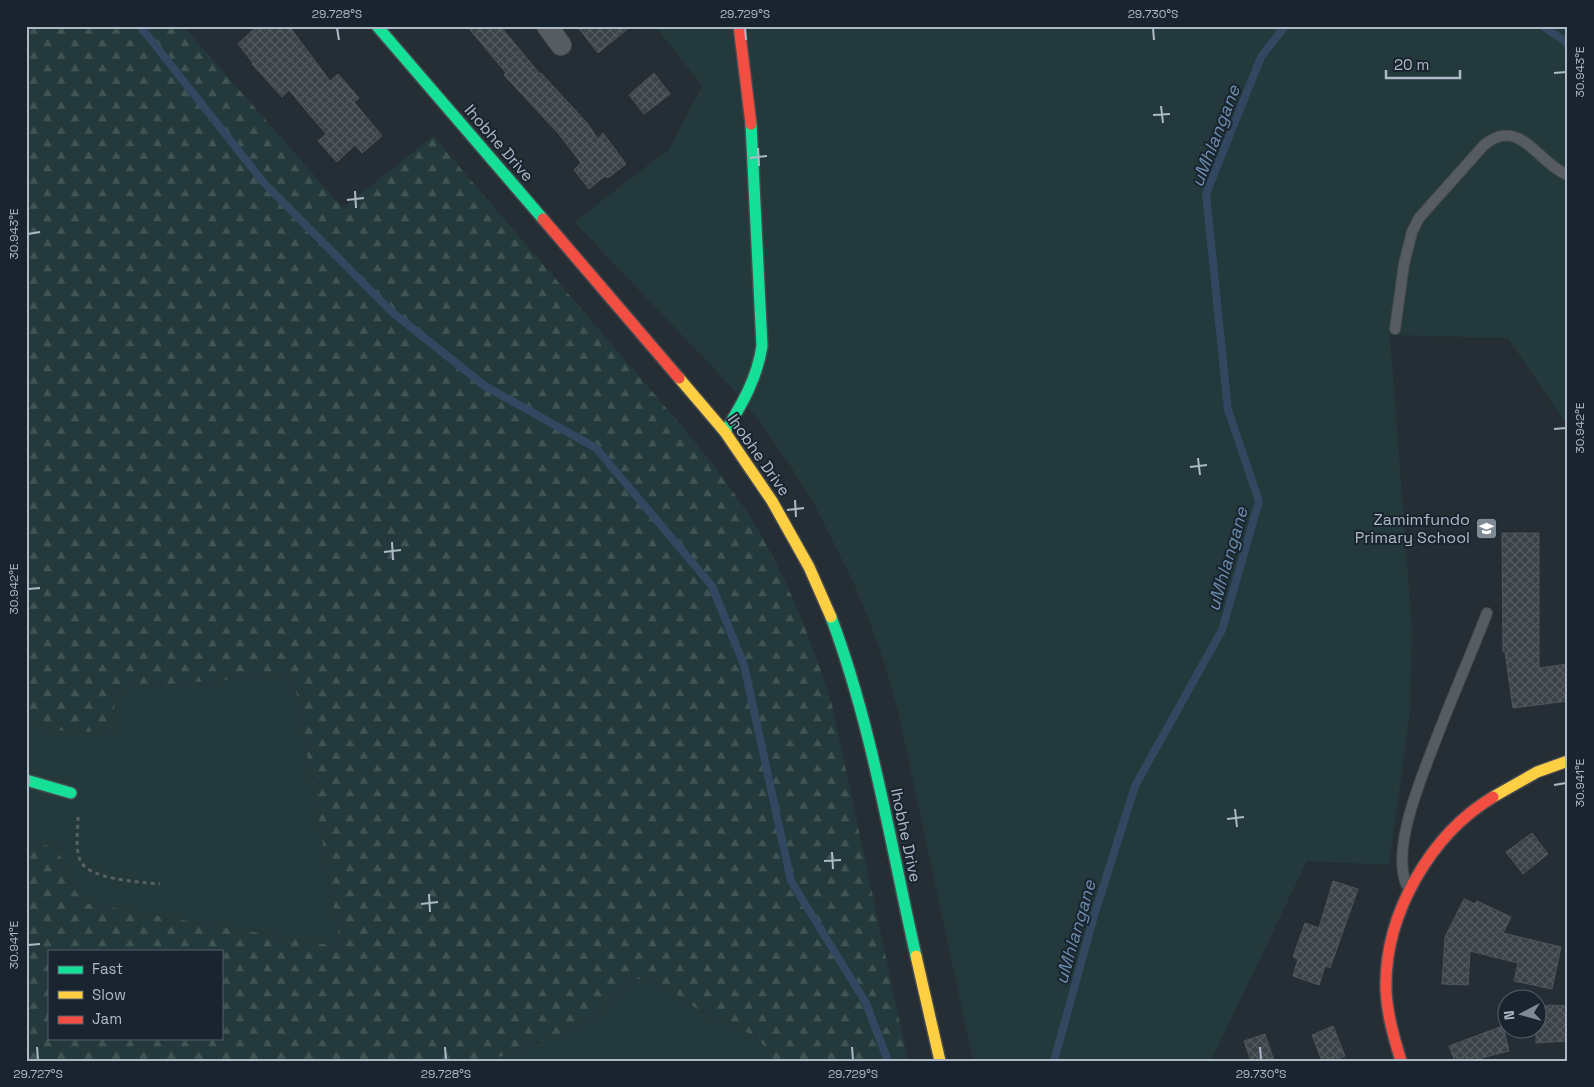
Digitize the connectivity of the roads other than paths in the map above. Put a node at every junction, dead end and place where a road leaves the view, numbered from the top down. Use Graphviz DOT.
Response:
graph roads {
  1 [pos="377,26"];
  2 [pos="547,26"];
  3 [pos="739,26"];
  4 [pos="561,45"];
  5 [pos="1568,175"];
  6 [pos="1395,329"];
  7 [pos="725,432"];
  8 [pos="1487,613"];
  9 [pos="1568,762"];
  10 [pos="26,780"];
  11 [pos="71,793"];
  12 [pos="1409,890"];
  13 [pos="940,1061"];
  14 [pos="1401,1061"];
  1 -- 7 [label="street, Ihobhe Drive"];
  2 -- 4 [label="street"];
  3 -- 7 [label="street"];
  5 -- 6 [label="lane"];
  7 -- 13 [label="street, Ihobhe Drive"];
  8 -- 12 [label="lane"];
  9 -- 12 [label="street"];
  10 -- 11 [label="street"];
  12 -- 14 [label="street"];
}
